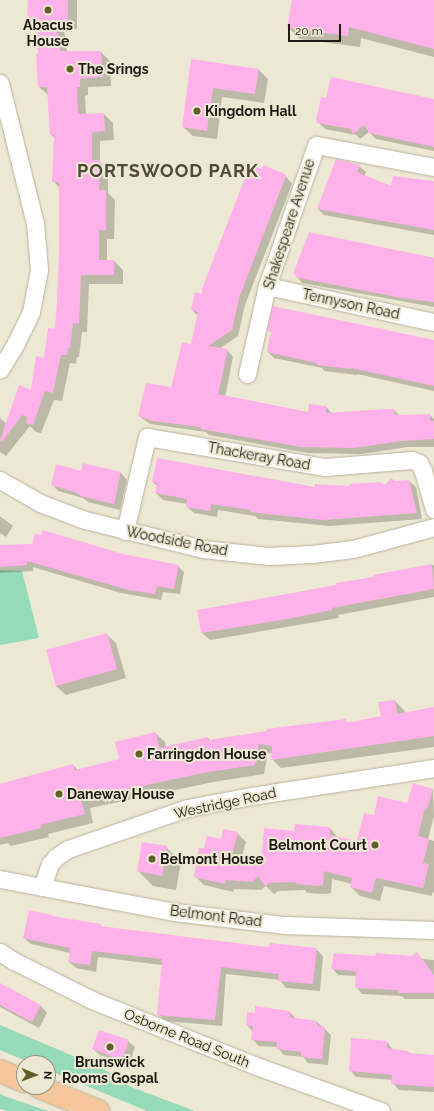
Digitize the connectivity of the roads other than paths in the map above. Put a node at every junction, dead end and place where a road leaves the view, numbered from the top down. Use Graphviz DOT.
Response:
graph roads {
  1 [pos="0,83"];
  2 [pos="434,167"];
  3 [pos="267,286"];
  4 [pos="434,322"];
  5 [pos="0,370"];
  6 [pos="247,374"];
  7 [pos="0,480"];
  8 [pos="434,509"];
  9 [pos="434,527"];
  10 [pos="125,531"];
  11 [pos="434,768"];
  12 [pos="0,879"];
  13 [pos="42,887"];
  14 [pos="434,930"];
  15 [pos="0,952"];
  16 [pos="0,1071"];
  17 [pos="16,1078"];
  18 [pos="56,1094"];
  19 [pos="98,1111"];
  20 [pos="380,1111"];
  1 -- 5 [label="street"];
  2 -- 3 [label="street, Shakespeare Avenue"];
  3 -- 4 [label="street, Tennyson Road"];
  3 -- 6 [label="street, Shakespeare Avenue"];
  7 -- 10 [label="street, Woodside Road"];
  8 -- 10 [label="street, Thackeray Road"];
  9 -- 10 [label="street, Woodside Road"];
  11 -- 13 [label="street, Westridge Road"];
  12 -- 13 [label="street, Belmont Road"];
  13 -- 14 [label="street, Belmont Road"];
  15 -- 20 [label="street, Osborne Road South"];
  16 -- 17 [label="main road"];
  18 -- 19 [label="main road"];
}
